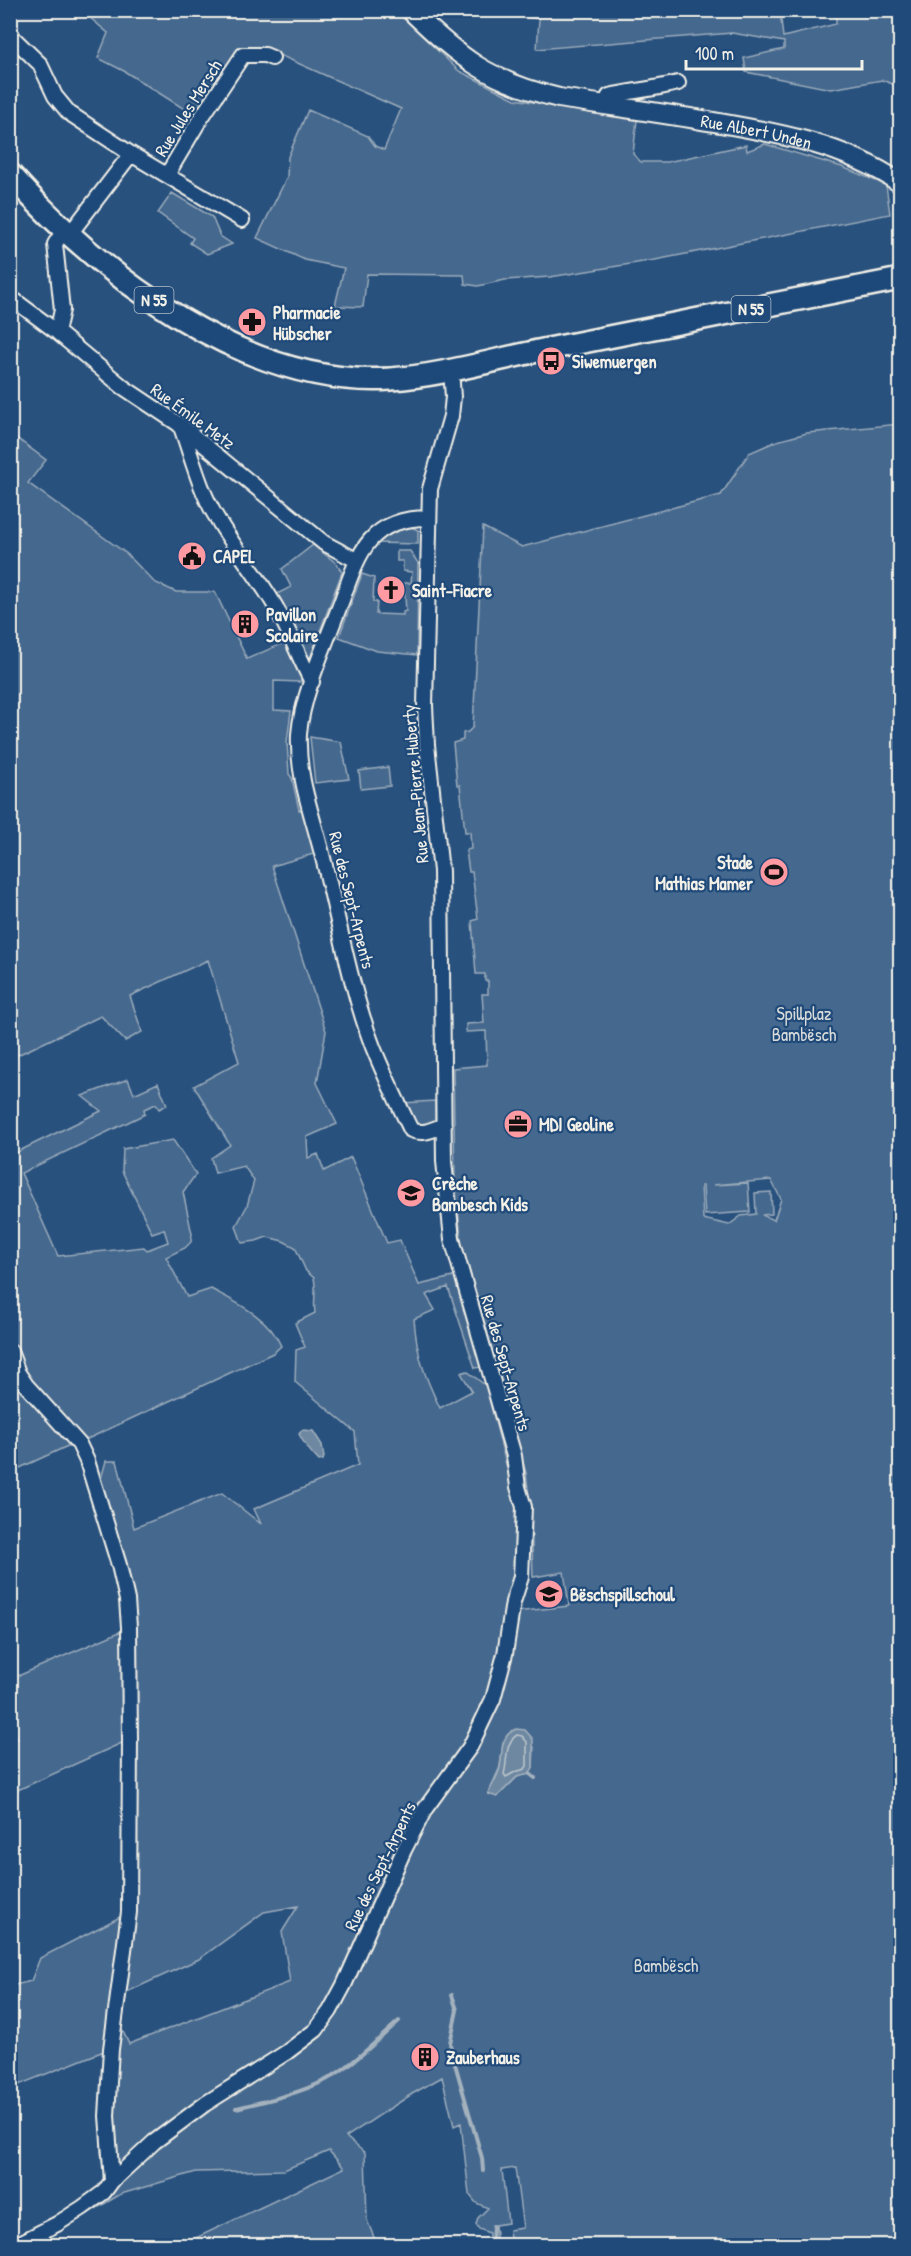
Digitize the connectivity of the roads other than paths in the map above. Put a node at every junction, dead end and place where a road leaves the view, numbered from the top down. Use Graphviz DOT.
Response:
graph roads {
  1 [pos="411,10"];
  2 [pos="10,35"];
  3 [pos="272,58"];
  4 [pos="678,83"];
  5 [pos="605,105"];
  6 [pos="131,154"];
  7 [pos="10,174"];
  8 [pos="167,175"];
  9 [pos="900,183"];
  10 [pos="242,220"];
  11 [pos="66,232"];
  12 [pos="900,279"];
  13 [pos="10,297"];
  14 [pos="57,332"];
  15 [pos="451,370"];
  16 [pos="180,425"];
  17 [pos="428,518"];
  18 [pos="356,560"];
  19 [pos="312,682"];
  20 [pos="444,1125"];
  21 [pos="10,1351"];
  22 [pos="112,2181"];
  23 [pos="14,2246"];
  1 -- 5 [label="main road, Rue Albert Unden"];
  2 -- 6 [label="street, Rue Jules Mersch"];
  3 -- 8 [label="street, Rue Jules Mersch"];
  4 -- 5 [label="street"];
  5 -- 9 [label="main road, Rue Albert Unden"];
  6 -- 8 [label="street, Rue Jules Mersch"];
  6 -- 11 [label="street, Rue Jules Mersch"];
  7 -- 11 [label="main road, N 55"];
  8 -- 10 [label="street, Rue Jules Mersch"];
  11 -- 14 [label="street"];
  11 -- 15 [label="main road, N 55"];
  12 -- 15 [label="main road, N 55"];
  13 -- 14 [label="street, Rue Émile Metz"];
  14 -- 16 [label="street, Rue Émile Metz"];
  15 -- 17 [label="street, Rue Jean-Pierre Huberty"];
  16 -- 18 [label="street, Rue Émile Metz"];
  16 -- 19 [label="street"];
  17 -- 18 [label="street, Rue des Sept-Arpents"];
  17 -- 20 [label="street, Rue Jean-Pierre Huberty"];
  18 -- 19 [label="street, Rue des Sept-Arpents"];
  19 -- 20 [label="street, Rue des Sept-Arpents"];
  20 -- 22 [label="street, Rue des Sept-Arpents"];
  21 -- 22 [label="street"];
  22 -- 23 [label="street, Rue des Sept-Arpents"];
}
